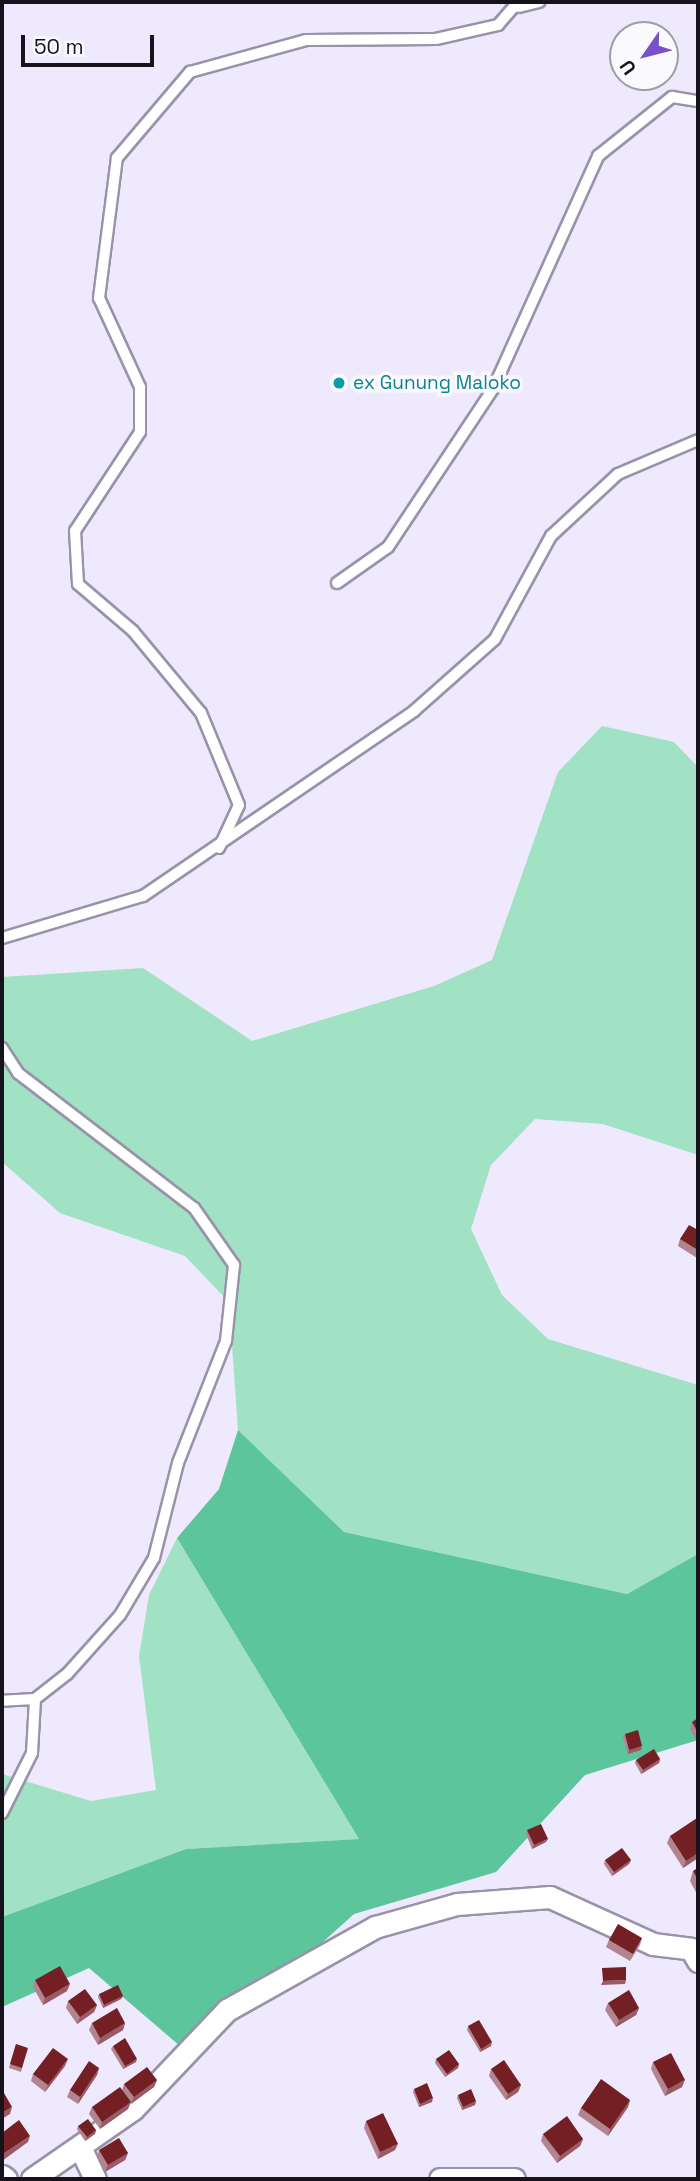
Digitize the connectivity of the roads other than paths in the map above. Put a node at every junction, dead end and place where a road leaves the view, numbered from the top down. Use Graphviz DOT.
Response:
graph roads {
  1 [pos="539,2"];
  2 [pos="518,4"];
  3 [pos="698,101"];
  4 [pos="698,440"];
  5 [pos="337,583"];
  6 [pos="219,848"];
  7 [pos="2,938"];
  8 [pos="2,1048"];
  9 [pos="35,1699"];
  10 [pos="2,1701"];
  11 [pos="2,1813"];
  12 [pos="696,1953"];
  13 [pos="81,2150"];
  14 [pos="2,2176"];
  15 [pos="6,2179"];
  16 [pos="32,2179"];
  17 [pos="95,2179"];
  18 [pos="440,2179"];
  19 [pos="514,2179"];
  1 -- 2 [label="lane"];
  2 -- 6 [label="lane"];
  3 -- 5 [label="lane"];
  4 -- 6 [label="lane"];
  6 -- 7 [label="lane"];
  8 -- 9 [label="lane"];
  9 -- 10 [label="lane"];
  9 -- 11 [label="lane"];
  12 -- 13 [label="street"];
  13 -- 16 [label="street"];
  13 -- 17 [label="street"];
  14 -- 15 [label="street"];
  18 -- 19 [label="street"];
}
